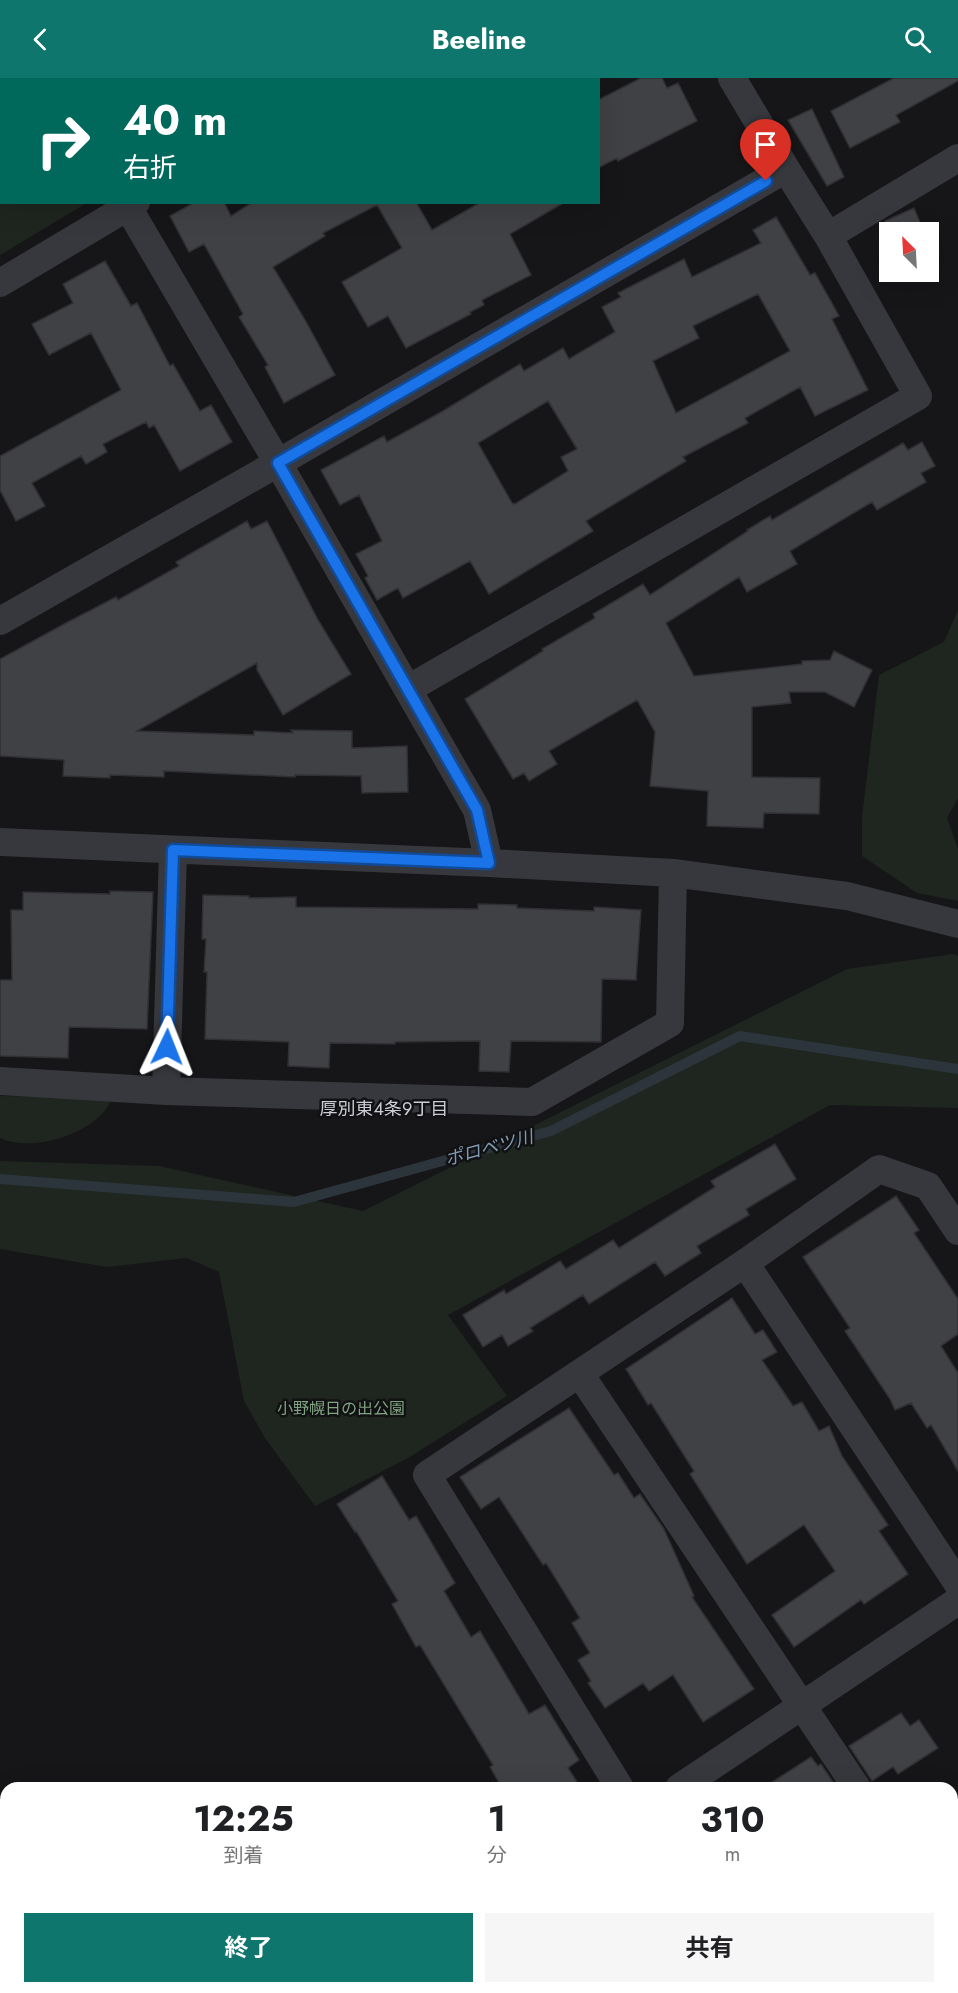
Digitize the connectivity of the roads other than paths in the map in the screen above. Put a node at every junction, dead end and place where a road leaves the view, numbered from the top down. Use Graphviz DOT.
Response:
graph roads {
  1 [pos="732,78"];
  2 [pos="958,158"];
  3 [pos="786,169"];
  4 [pos="130,204"];
  5 [pos="828,236"];
  6 [pos="0,283"];
  7 [pos="278,463"];
  8 [pos="0,621"];
  9 [pos="408,689"];
  10 [pos="0,842"];
  11 [pos="173,850"];
  12 [pos="489,863"];
  13 [pos="673,873"];
  14 [pos="958,924"];
  15 [pos="0,1081"];
  16 [pos="166,1091"];
  17 [pos="958,1231"];
  18 [pos="745,1263"];
  19 [pos="580,1374"];
  20 [pos="958,1584"];
  21 [pos="958,1601"];
  22 [pos="802,1706"];
  23 [pos="616,1782"];
  24 [pos="688,1782"];
  25 [pos="853,1782"];
  1 -- 3 [label="street"];
  2 -- 5 [label="street"];
  3 -- 5 [label="street"];
  3 -- 7 [label="street"];
  4 -- 6 [label="street"];
  4 -- 7 [label="street"];
  5 -- 9 [label="street"];
  7 -- 8 [label="street"];
  7 -- 9 [label="street"];
  9 -- 12 [label="street"];
  10 -- 11 [label="street"];
  11 -- 12 [label="street"];
  11 -- 16 [label="street"];
  12 -- 13 [label="street"];
  13 -- 14 [label="street"];
  13 -- 16 [label="street"];
  15 -- 16 [label="street"];
  17 -- 18 [label="street"];
  18 -- 19 [label="street"];
  18 -- 20 [label="street"];
  19 -- 22 [label="street"];
  19 -- 23 [label="street"];
  21 -- 22 [label="street"];
  22 -- 24 [label="street"];
  22 -- 25 [label="street"];
}
